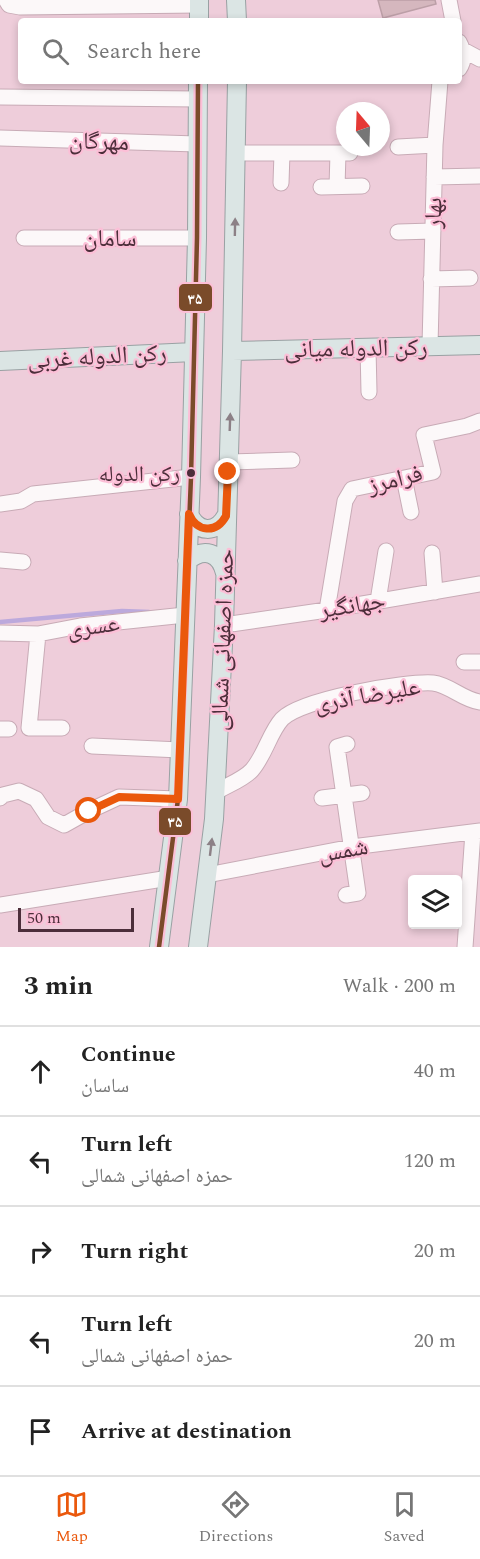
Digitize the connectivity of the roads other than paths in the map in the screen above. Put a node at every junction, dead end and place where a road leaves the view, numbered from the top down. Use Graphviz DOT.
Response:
graph roads {
  1 [pos="236,0"];
  2 [pos="449,0"];
  3 [pos="8,3"];
  4 [pos="199,9"];
  5 [pos="237,18"];
  6 [pos="452,18"];
  7 [pos="471,51"];
  8 [pos="462,64"];
  9 [pos="237,84"];
  10 [pos="440,84"];
  11 [pos="198,90"];
  12 [pos="0,97"];
  13 [pos="0,138"];
  14 [pos="197,144"];
  15 [pos="435,145"];
  16 [pos="398,147"];
  17 [pos="237,153"];
  18 [pos="282,153"];
  19 [pos="480,176"];
  20 [pos="434,177"];
  21 [pos="281,183"];
  22 [pos="362,186"];
  23 [pos="321,187"];
  24 [pos="338,187"];
  25 [pos="433,231"];
  26 [pos="398,232"];
  27 [pos="24,238"];
  28 [pos="197,238"];
  29 [pos="470,278"];
  30 [pos="432,279"];
  31 [pos="480,345"];
  32 [pos="430,346"];
  33 [pos="368,348"];
  34 [pos="232,351"];
  35 [pos="194,352"];
  36 [pos="0,361"];
  37 [pos="369,392"];
  38 [pos="480,421"];
  39 [pos="292,460"];
  40 [pos="228,462"];
  41 [pos="191,477"];
  42 [pos="404,478"];
  43 [pos="0,504"];
  44 [pos="411,512"];
  45 [pos="189,514"];
  46 [pos="226,516"];
  47 [pos="386,551"];
  48 [pos="432,553"];
  49 [pos="0,560"];
  50 [pos="188,561"];
  51 [pos="23,562"];
  52 [pos="225,573"];
  53 [pos="480,584"];
  54 [pos="435,592"];
  55 [pos="378,601"];
  56 [pos="327,610"];
  57 [pos="185,615"];
  58 [pos="224,625"];
  59 [pos="0,633"];
  60 [pos="38,634"];
  61 [pos="464,662"];
  62 [pos="480,662"];
  63 [pos="480,702"];
  64 [pos="62,728"];
  65 [pos="347,744"];
  66 [pos="92,746"];
  67 [pos="180,750"];
  68 [pos="216,792"];
  69 [pos="362,793"];
  70 [pos="344,795"];
  71 [pos="0,798"];
  72 [pos="322,798"];
  73 [pos="178,799"];
  74 [pos="477,832"];
  75 [pos="352,847"];
  76 [pos="207,875"];
  77 [pos="169,878"];
  78 [pos="346,894"];
  79 [pos="0,905"];
  80 [pos="159,947"];
  81 [pos="198,947"];
  82 [pos="465,947"];
  1 -- 5 [label="main road"];
  2 -- 6 [label="street"];
  3 -- 4 [label="street"];
  7 -- 8 [label="street"];
  9 -- 17 [label="main road, حمزه اصفهانی شمالی"];
  10 -- 15 [label="street, بهار"];
  11 -- 12 [label="street"];
  11 -- 14 [label="main road, حمزه اصفهانی شمالی"];
  13 -- 14 [label="street, مهرگان"];
  14 -- 28 [label="main road, حمزه اصفهانی شمالی"];
  15 -- 16 [label="street"];
  15 -- 20 [label="street, بهار"];
  17 -- 18 [label="street"];
  34 -- 17 [label="main road, حمزه اصفهانی شمالی, one-way"];
  18 -- 21 [label="street"];
  18 -- 24 [label="street"];
  19 -- 20 [label="street"];
  20 -- 25 [label="street, بهار"];
  22 -- 24 [label="street"];
  23 -- 24 [label="street"];
  25 -- 26 [label="street"];
  25 -- 30 [label="street, بهار"];
  27 -- 28 [label="street, سامان"];
  28 -- 35 [label="main road, حمزه اصفهانی شمالی"];
  29 -- 30 [label="street"];
  30 -- 32 [label="street, بهار"];
  31 -- 32 [label="main road, رکن الدوله میانی"];
  32 -- 33 [label="main road, رکن الدوله میانی"];
  33 -- 34 [label="main road, رکن الدوله میانی"];
  33 -- 37 [label="street"];
  40 -- 34 [label="main road, حمزه اصفهانی شمالی, one-way"];
  35 -- 36 [label="main road, رکن الدوله غربی"];
  35 -- 41 [label="main road, حمزه اصفهانی شمالی"];
  38 -- 42 [label="street, فرامرز"];
  39 -- 40 [label="street"];
  40 -- 46 [label="main road, حمزه اصفهانی شمالی"];
  41 -- 43 [label="street"];
  41 -- 45 [label="main road, حمزه اصفهانی شمالی"];
  42 -- 44 [label="street"];
  42 -- 56 [label="street, فرامرز"];
  45 -- 46 [label="main road"];
  45 -- 50 [label="main road, حمزه اصفهانی شمالی"];
  46 -- 52 [label="main road, حمزه اصفهانی شمالی"];
  47 -- 55 [label="street"];
  48 -- 54 [label="street"];
  49 -- 51 [label="street"];
  50 -- 52 [label="main road"];
  50 -- 57 [label="main road, حمزه اصفهانی شمالی"];
  52 -- 58 [label="main road, حمزه اصفهانی شمالی"];
  53 -- 54 [label="street, جهانگیر"];
  54 -- 55 [label="street, جهانگیر"];
  55 -- 56 [label="street, جهانگیر"];
  56 -- 58 [label="street, جهانگیر"];
  57 -- 60 [label="street, عسری"];
  57 -- 67 [label="main road, حمزه اصفهانی شمالی"];
  58 -- 68 [label="main road, حمزه اصفهانی شمالی"];
  59 -- 60 [label="street, عسری"];
  60 -- 64 [label="street"];
  61 -- 62 [label="street"];
  63 -- 68 [label="street, علیرضا آذری"];
  65 -- 70 [label="street"];
  66 -- 67 [label="street"];
  67 -- 73 [label="main road, حمزه اصفهانی شمالی"];
  76 -- 68 [label="main road, حمزه اصفهانی شمالی, one-way"];
  69 -- 70 [label="street"];
  70 -- 72 [label="street"];
  70 -- 75 [label="street"];
  71 -- 73 [label="street"];
  73 -- 77 [label="main road, حمزه اصفهانی شمالی"];
  74 -- 75 [label="street, شمس"];
  74 -- 82 [label="street"];
  75 -- 76 [label="street, شمس"];
  75 -- 78 [label="street"];
  76 -- 81 [label="main road, حمزه اصفهانی شمالی"];
  77 -- 79 [label="street"];
  77 -- 80 [label="main road, حمزه اصفهانی شمالی"];
}
